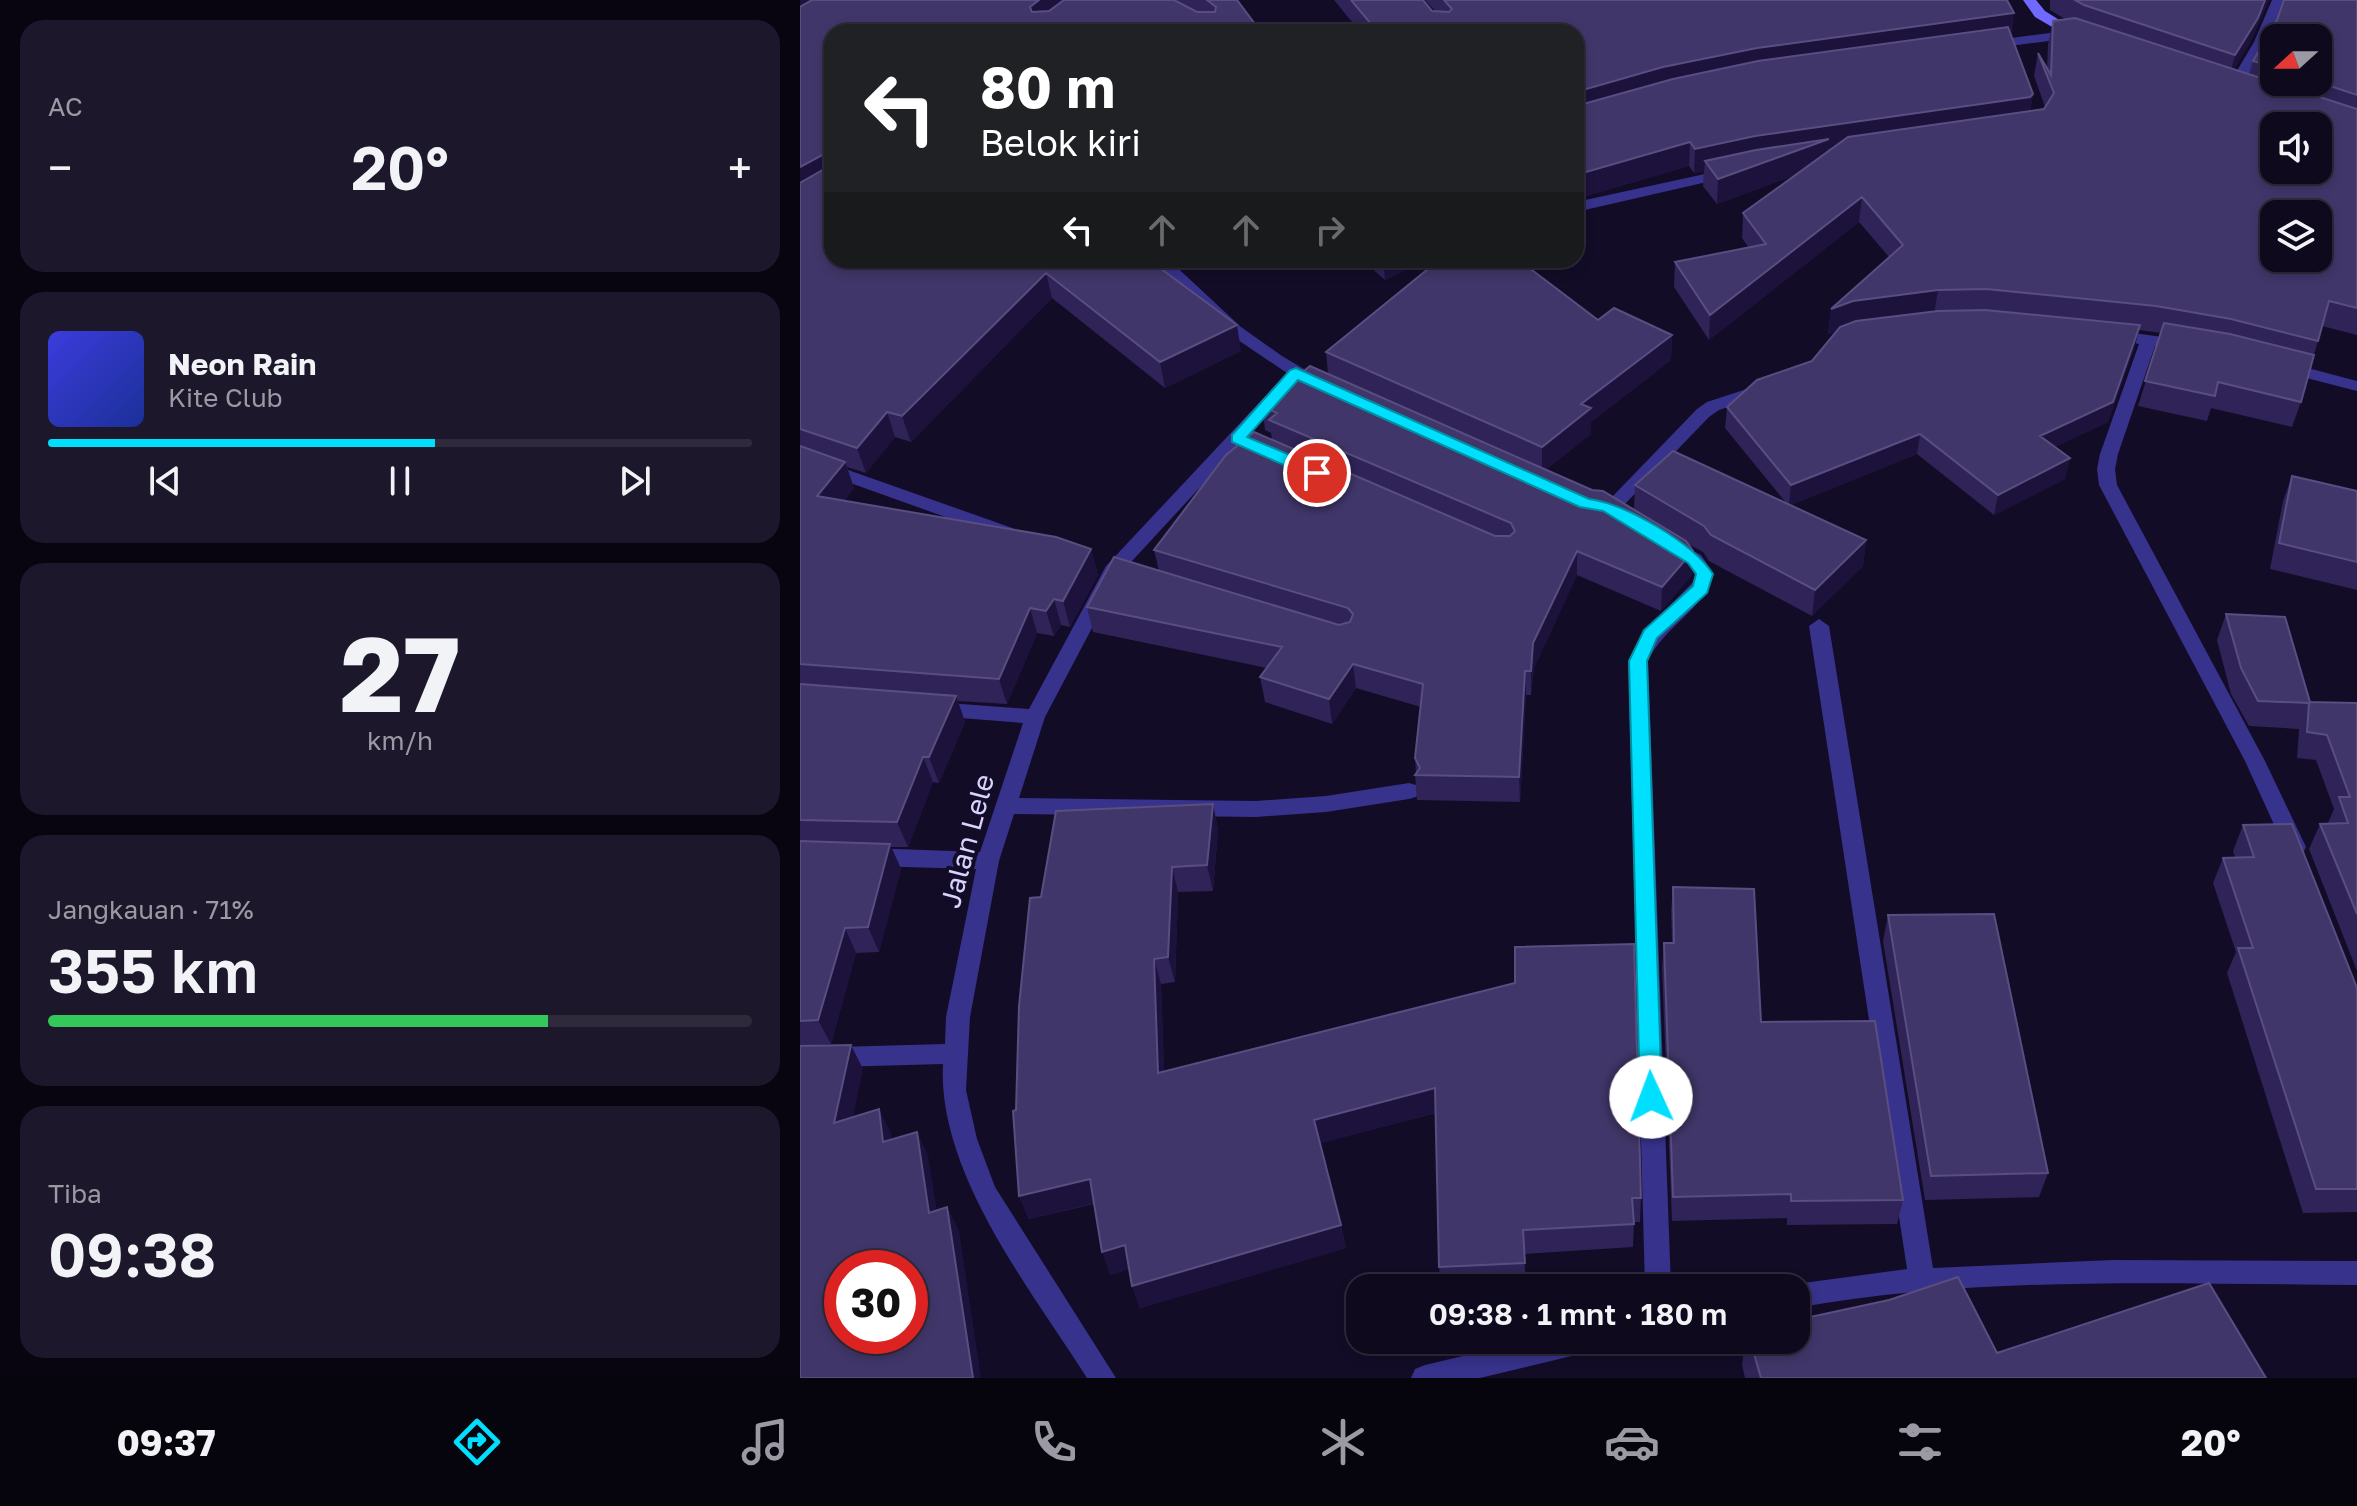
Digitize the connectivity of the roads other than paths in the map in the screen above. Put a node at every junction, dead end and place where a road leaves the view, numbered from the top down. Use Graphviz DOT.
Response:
graph roads {
  1 [pos="2029,0"];
  2 [pos="2278,0"];
  3 [pos="2080,36"];
  4 [pos="1966,48"];
  5 [pos="2233,89"];
  6 [pos="1739,170"];
  7 [pos="1584,205"];
  8 [pos="1168,268"];
  9 [pos="2088,332"];
  10 [pos="2149,339"];
  11 [pos="2208,349"];
  12 [pos="2274,365"];
  13 [pos="1296,373"];
  14 [pos="1786,381"];
  15 [pos="2357,386"];
  16 [pos="1339,393"];
  17 [pos="800,459"];
  18 [pos="1571,497"];
  19 [pos="1608,507"];
  20 [pos="1025,538"];
  21 [pos="1819,626"];
  22 [pos="909,707"];
  23 [pos="1035,717"];
  24 [pos="1409,791"];
  25 [pos="1006,806"];
  26 [pos="847,857"];
  27 [pos="2300,860"];
  28 [pos="988,861"];
  29 [pos="954,1054"];
  30 [pos="800,1058"];
  31 [pos="2357,1273"];
  32 [pos="1658,1274"];
  33 [pos="1922,1281"];
  34 [pos="1810,1293"];
  35 [pos="1525,1354"];
  36 [pos="1102,1378"];
  37 [pos="1425,1378"];
  1 -- 3 [label="street"];
  2 -- 5 [label="street"];
  3 -- 4 [label="street"];
  6 -- 7 [label="street"];
  8 -- 13 [label="street"];
  9 -- 10 [label="street"];
  10 -- 11 [label="street"];
  10 -- 27 [label="street"];
  12 -- 15 [label="street"];
  13 -- 16 [label="street"];
  13 -- 23 [label="street, Jalan Lele"];
  14 -- 19 [label="street"];
  17 -- 20 [label="street"];
  18 -- 19 [label="street"];
  19 -- 32 [label="street"];
  21 -- 33 [label="street"];
  22 -- 23 [label="street"];
  23 -- 25 [label="street, Jalan Lele"];
  24 -- 25 [label="street"];
  25 -- 28 [label="street, Jalan Lele"];
  26 -- 28 [label="street"];
  28 -- 29 [label="street, Jalan Lele"];
  29 -- 30 [label="street"];
  29 -- 36 [label="street, Jalan Lele"];
  31 -- 33 [label="street"];
  33 -- 34 [label="street"];
  35 -- 37 [label="street"];
}
